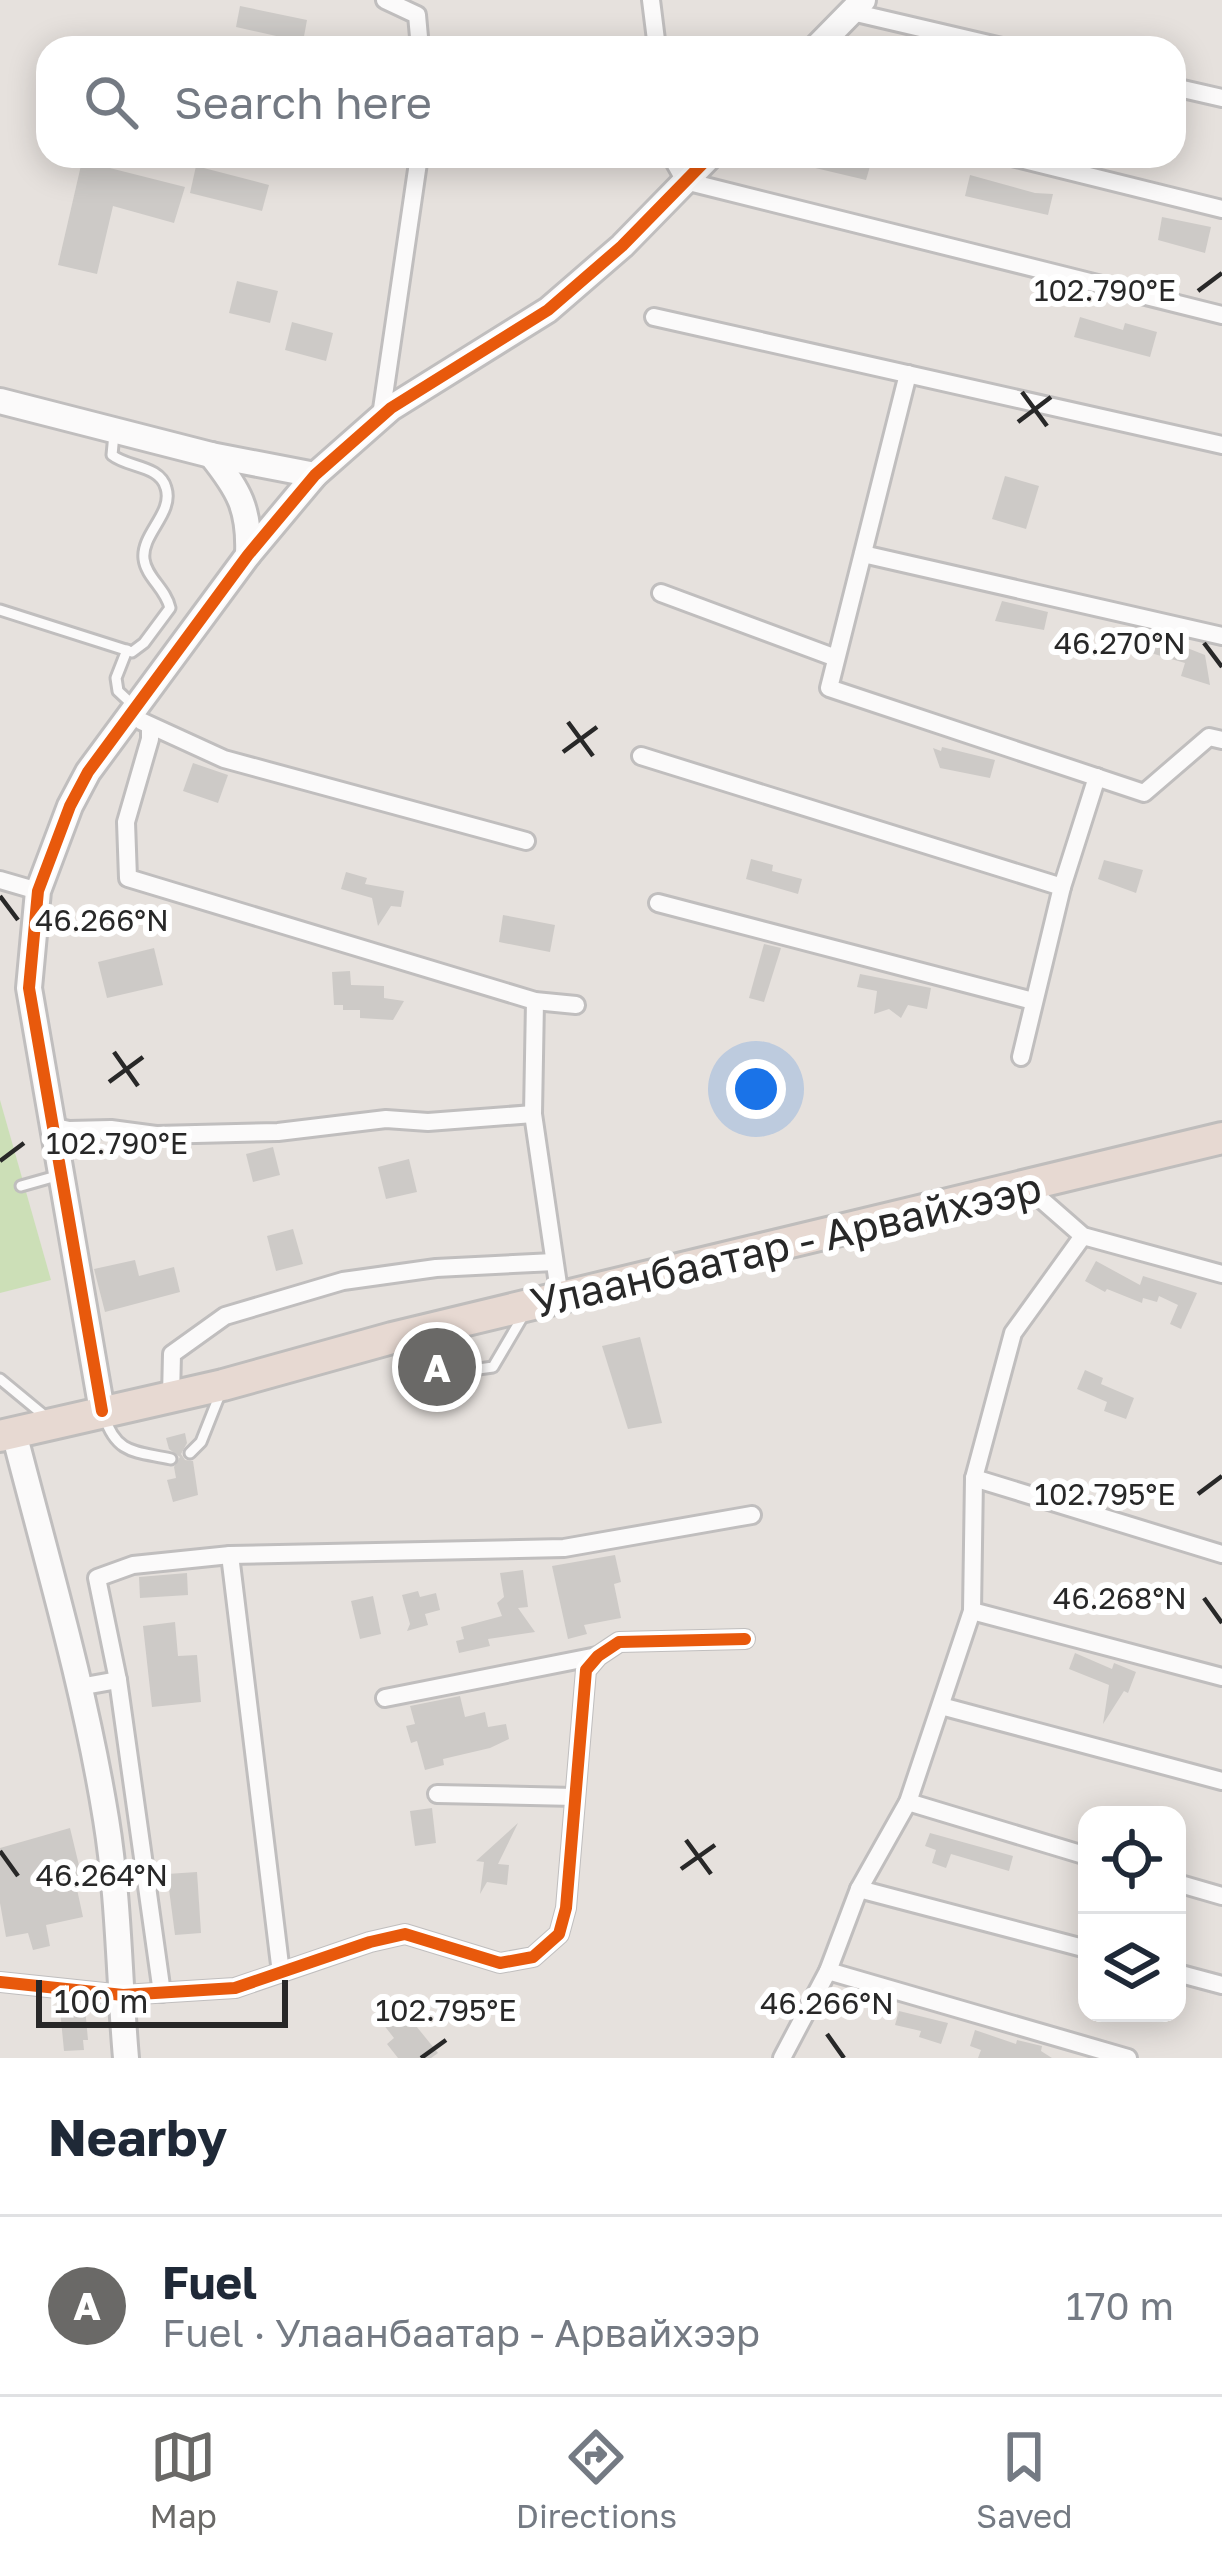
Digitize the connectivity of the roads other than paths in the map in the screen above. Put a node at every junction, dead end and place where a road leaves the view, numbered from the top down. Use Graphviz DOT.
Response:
graph roads {
  1 [pos="385,0"];
  2 [pos="651,0"];
  3 [pos="858,6"];
  4 [pos="419,36"];
  5 [pos="656,36"];
  6 [pos="828,36"];
  7 [pos="964,36"];
  8 [pos="1186,90"];
  9 [pos="1222,98"];
  10 [pos="417,168"];
  11 [pos="678,168"];
  12 [pos="698,168"];
  13 [pos="1057,168"];
  14 [pos="685,181"];
  15 [pos="1222,209"];
  16 [pos="1222,315"];
  17 [pos="654,317"];
  18 [pos="908,374"];
  19 [pos="0,401"];
  20 [pos="381,416"];
  21 [pos="115,430"];
  22 [pos="1222,445"];
  23 [pos="211,455"];
  24 [pos="315,475"];
  25 [pos="248,554"];
  26 [pos="862,554"];
  27 [pos="662,592"];
  28 [pos="0,610"];
  29 [pos="1222,636"];
  30 [pos="127,650"];
  31 [pos="836,658"];
  32 [pos="138,716"];
  33 [pos="1222,740"];
  34 [pos="641,756"];
  35 [pos="1097,777"];
  36 [pos="526,841"];
  37 [pos="0,880"];
  38 [pos="1062,886"];
  39 [pos="38,891"];
  40 [pos="658,903"];
  41 [pos="1034,1000"];
  42 [pos="535,1001"];
  43 [pos="576,1005"];
  44 [pos="1021,1057"];
  45 [pos="533,1114"];
  46 [pos="51,1126"];
  47 [pos="1222,1138"];
  48 [pos="60,1175"];
  49 [pos="21,1186"];
  50 [pos="1027,1187"];
  51 [pos="1083,1236"];
  52 [pos="554,1262"];
  53 [pos="1222,1274"];
  54 [pos="544,1302"];
  55 [pos="392,1338"];
  56 [pos="0,1379"];
  57 [pos="223,1385"];
  58 [pos="171,1396"];
  59 [pos="102,1411"];
  60 [pos="56,1424"];
  61 [pos="7,1435"];
  62 [pos="190,1453"];
  63 [pos="171,1459"];
  64 [pos="974,1478"];
  65 [pos="752,1515"];
  66 [pos="1222,1554"];
  67 [pos="230,1555"];
  68 [pos="972,1611"];
  69 [pos="745,1639"];
  70 [pos="598,1656"];
  71 [pos="1222,1677"];
  72 [pos="118,1680"];
  73 [pos="79,1687"];
  74 [pos="385,1698"];
  75 [pos="941,1706"];
  76 [pos="1222,1781"];
  77 [pos="437,1794"];
  78 [pos="575,1797"];
  79 [pos="908,1802"];
  80 [pos="1078,1853"];
  81 [pos="1186,1886"];
  82 [pos="859,1889"];
  83 [pos="1222,1897"];
  84 [pos="1078,1947"];
  85 [pos="828,1971"];
  86 [pos="281,1972"];
  87 [pos="1186,1975"];
  88 [pos="0,1982"];
  89 [pos="1222,1985"];
  90 [pos="162,1993"];
  91 [pos="123,1995"];
  92 [pos="786,2057"];
  93 [pos="126,2058"];
  94 [pos="1128,2058"];
  1 -- 4 [label="street"];
  2 -- 5 [label="street"];
  3 -- 6 [label="street"];
  3 -- 7 [label="street"];
  8 -- 9 [label="street"];
  10 -- 20 [label="street"];
  11 -- 14 [label="street"];
  12 -- 14 [label="street"];
  13 -- 15 [label="street"];
  14 -- 16 [label="street"];
  14 -- 20 [label="street"];
  17 -- 18 [label="street"];
  18 -- 22 [label="street"];
  18 -- 26 [label="street"];
  19 -- 21 [label="street"];
  20 -- 24 [label="street"];
  21 -- 23 [label="street"];
  21 -- 30 [label="lane"];
  23 -- 24 [label="street"];
  23 -- 25 [label="street"];
  24 -- 25 [label="street"];
  25 -- 32 [label="street"];
  26 -- 29 [label="street"];
  26 -- 31 [label="street"];
  27 -- 31 [label="street"];
  28 -- 30 [label="lane"];
  30 -- 32 [label="lane"];
  31 -- 35 [label="street"];
  32 -- 36 [label="street"];
  32 -- 39 [label="street"];
  32 -- 42 [label="street"];
  33 -- 35 [label="street"];
  34 -- 38 [label="street"];
  35 -- 38 [label="street"];
  37 -- 39 [label="street"];
  38 -- 41 [label="street"];
  39 -- 46 [label="street"];
  40 -- 41 [label="street"];
  41 -- 44 [label="street"];
  42 -- 43 [label="street"];
  42 -- 45 [label="street"];
  45 -- 46 [label="street"];
  45 -- 52 [label="street"];
  46 -- 48 [label="street"];
  47 -- 50 [label="highway, Улаанбаатар - Арвайхээр"];
  48 -- 49 [label="lane"];
  48 -- 59 [label="street"];
  50 -- 51 [label="street"];
  50 -- 54 [label="highway, Улаанбаатар - Арвайхээр"];
  51 -- 53 [label="street"];
  51 -- 64 [label="street"];
  52 -- 54 [label="street"];
  52 -- 58 [label="street"];
  54 -- 55 [label="highway, Улаанбаатар - Арвайхээр"];
  54 -- 55 [label="lane"];
  55 -- 57 [label="highway, Улаанбаатар - Арвайхээр"];
  56 -- 60 [label="lane"];
  57 -- 58 [label="highway, Улаанбаатар - Арвайхээр"];
  57 -- 62 [label="lane"];
  58 -- 59 [label="highway, Улаанбаатар - Арвайхээр"];
  59 -- 60 [label="highway, Улаанбаатар - Арвайхээр"];
  59 -- 63 [label="lane"];
  60 -- 61 [label="highway, Улаанбаатар - Арвайхээр"];
  61 -- 73 [label="street"];
  64 -- 66 [label="street"];
  64 -- 68 [label="street"];
  65 -- 67 [label="street"];
  67 -- 72 [label="street"];
  67 -- 86 [label="street"];
  68 -- 71 [label="street"];
  68 -- 75 [label="street"];
  69 -- 70 [label="street"];
  70 -- 74 [label="street"];
  70 -- 78 [label="street"];
  72 -- 73 [label="street"];
  72 -- 90 [label="street"];
  73 -- 91 [label="street"];
  75 -- 76 [label="street"];
  75 -- 79 [label="street"];
  77 -- 78 [label="street"];
  78 -- 86 [label="street"];
  79 -- 80 [label="street"];
  79 -- 82 [label="street"];
  81 -- 83 [label="street"];
  82 -- 84 [label="street"];
  82 -- 85 [label="street"];
  85 -- 92 [label="street"];
  85 -- 94 [label="street"];
  86 -- 90 [label="street"];
  87 -- 89 [label="street"];
  88 -- 91 [label="street"];
  90 -- 91 [label="street"];
  91 -- 93 [label="street"];
}
